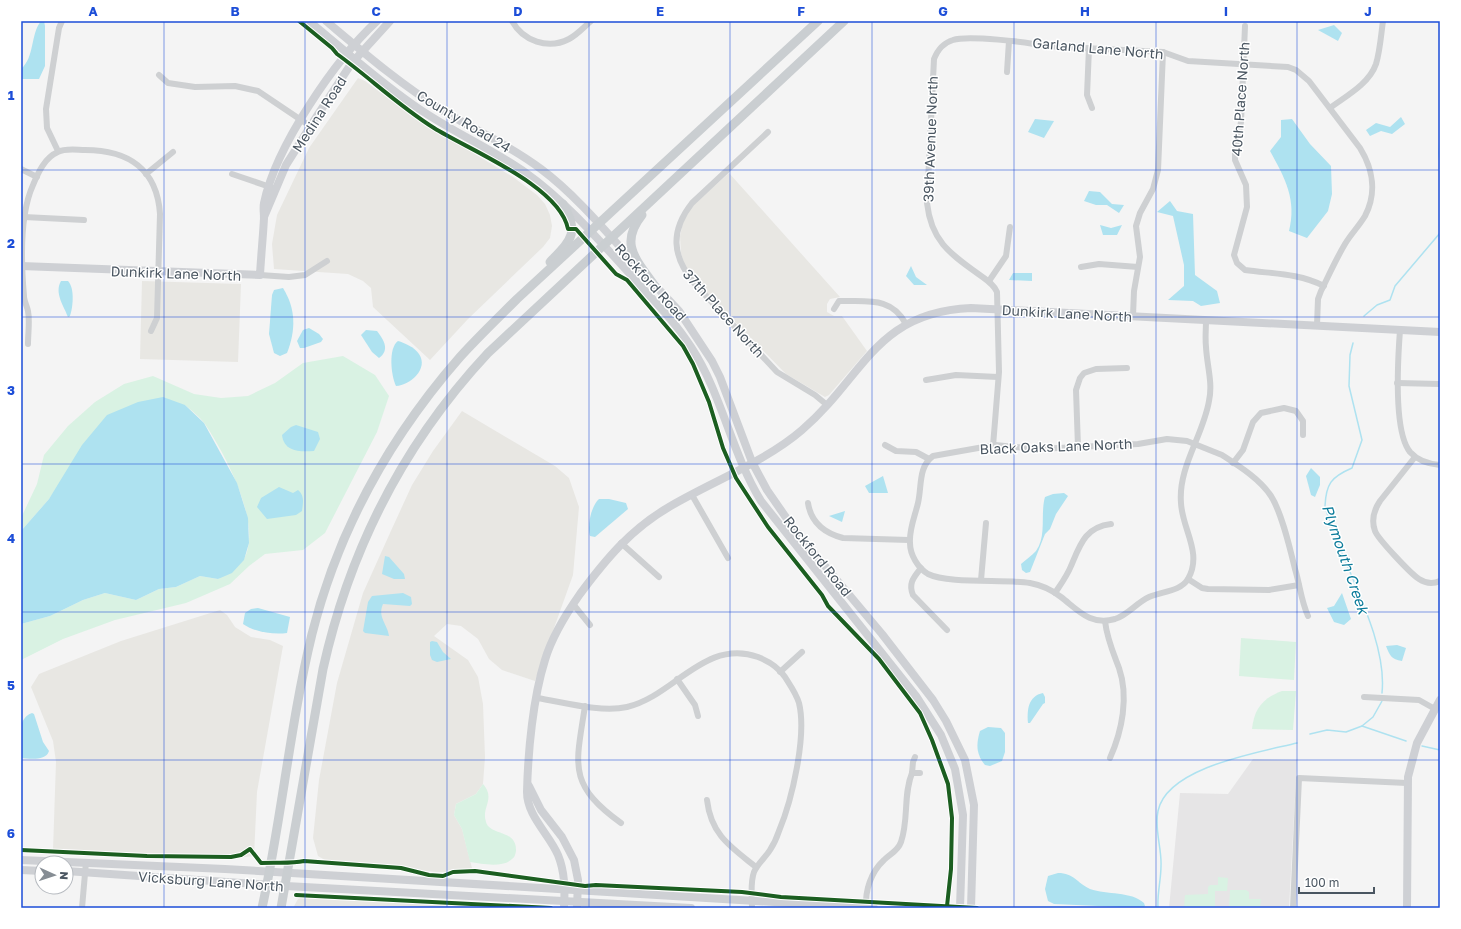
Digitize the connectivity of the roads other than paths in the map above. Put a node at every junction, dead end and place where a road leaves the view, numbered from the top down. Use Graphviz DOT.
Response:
graph roads {
  1 [pos="62,21"];
  2 [pos="309,21"];
  3 [pos="326,21"];
  4 [pos="377,21"];
  5 [pos="390,21"];
  6 [pos="512,21"];
  7 [pos="590,21"];
  8 [pos="818,21"];
  9 [pos="844,21"];
  10 [pos="1383,21"];
  11 [pos="1245,26"];
  12 [pos="1009,41"];
  13 [pos="944,44"];
  14 [pos="355,45"];
  15 [pos="1089,48"];
  16 [pos="362,50"];
  17 [pos="1163,52"];
  18 [pos="348,53"];
  19 [pos="356,59"];
  20 [pos="1243,64"];
  21 [pos="1007,72"];
  22 [pos="159,75"];
  23 [pos="1092,108"];
  24 [pos="1330,108"];
  25 [pos="301,120"];
  26 [pos="310,126"];
  27 [pos="768,132"];
  28 [pos="58,152"];
  29 [pos="174,152"];
  30 [pos="21,169"];
  31 [pos="146,174"];
  32 [pos="232,174"];
  33 [pos="37,177"];
  34 [pos="669,184"];
  35 [pos="272,187"];
  36 [pos="563,204"];
  37 [pos="24,217"];
  38 [pos="84,220"];
  39 [pos="598,224"];
  40 [pos="1010,227"];
  41 [pos="591,232"];
  42 [pos="611,237"];
  43 [pos="603,245"];
  44 [pos="327,261"];
  45 [pos="21,266"];
  46 [pos="1080,267"];
  47 [pos="1138,267"];
  48 [pos="158,272"];
  49 [pos="260,275"];
  50 [pos="989,282"];
  51 [pos="654,285"];
  52 [pos="1324,286"];
  53 [pos="517,299"];
  54 [pos="834,309"];
  55 [pos="997,309"];
  56 [pos="1133,316"];
  57 [pos="1206,320"];
  58 [pos="906,324"];
  59 [pos="1317,325"];
  60 [pos="1400,330"];
  61 [pos="151,331"];
  62 [pos="1440,332"];
  63 [pos="28,344"];
  64 [pos="1127,368"];
  65 [pos="998,377"];
  66 [pos="926,380"];
  67 [pos="1397,383"];
  68 [pos="1440,384"];
  69 [pos="827,405"];
  70 [pos="1303,435"];
  71 [pos="1194,444"];
  72 [pos="885,445"];
  73 [pos="993,446"];
  74 [pos="1078,447"];
  75 [pos="1415,457"];
  76 [pos="929,459"];
  77 [pos="752,462"];
  78 [pos="1233,463"];
  79 [pos="1440,465"];
  80 [pos="742,468"];
  81 [pos="692,495"];
  82 [pos="808,503"];
  83 [pos="986,523"];
  84 [pos="1110,524"];
  85 [pos="910,540"];
  86 [pos="620,543"];
  87 [pos="728,558"];
  88 [pos="921,568"];
  89 [pos="658,577"];
  90 [pos="1188,579"];
  91 [pos="981,580"];
  92 [pos="1440,581"];
  93 [pos="1299,585"];
  94 [pos="1055,593"];
  95 [pos="573,604"];
  96 [pos="1308,616"];
  97 [pos="1104,621"];
  98 [pos="590,625"];
  99 [pos="947,630"];
  100 [pos="802,652"];
  101 [pos="780,672"];
  102 [pos="677,679"];
  103 [pos="1364,696"];
  104 [pos="537,698"];
  105 [pos="1440,700"];
  106 [pos="585,706"];
  107 [pos="1435,709"];
  108 [pos="698,716"];
  109 [pos="915,757"];
  110 [pos="1110,758"];
  111 [pos="912,773"];
  112 [pos="920,773"];
  113 [pos="1408,783"];
  114 [pos="528,784"];
  115 [pos="708,800"];
  116 [pos="621,823"];
  117 [pos="21,860"];
  118 [pos="86,862"];
  119 [pos="756,867"];
  120 [pos="21,870"];
  121 [pos="34,871"];
  122 [pos="74,871"];
  123 [pos="86,872"];
  124 [pos="270,873"];
  125 [pos="288,874"];
  126 [pos="267,885"];
  127 [pos="286,886"];
  128 [pos="565,891"];
  129 [pos="578,892"];
  130 [pos="564,904"];
  131 [pos="577,905"];
  132 [pos="752,905"];
  133 [pos="82,908"];
  134 [pos="262,908"];
  135 [pos="281,908"];
  136 [pos="691,908"];
  137 [pos="866,908"];
  138 [pos="874,908"];
  139 [pos="960,908"];
  140 [pos="971,908"];
  141 [pos="1293,908"];
  142 [pos="1407,908"];
  1 -- 28 [label="street"];
  2 -- 18 [label="main road, County Road 24"];
  3 -- 14 [label="main road, County Road 24"];
  4 -- 14 [label="main road, Medina Road"];
  5 -- 16 [label="main road, Medina Road"];
  6 -- 7 [label="street"];
  8 -- 39 [label="main road"];
  9 -- 34 [label="main road"];
  10 -- 24 [label="street"];
  11 -- 20 [label="street, 40th Place North"];
  12 -- 13 [label="street, Garland Lane North"];
  12 -- 15 [label="street, Garland Lane North"];
  12 -- 21 [label="street"];
  13 -- 50 [label="street, 39th Avenue North"];
  14 -- 16 [label="main road, County Road 24"];
  14 -- 18 [label="main road, Medina Road"];
  15 -- 17 [label="street, Garland Lane North"];
  15 -- 23 [label="street"];
  16 -- 19 [label="main road, Medina Road"];
  16 -- 39 [label="main road, County Road 24"];
  17 -- 20 [label="street, Garland Lane North"];
  17 -- 47 [label="street"];
  18 -- 19 [label="main road, County Road 24"];
  18 -- 25 [label="main road, Medina Road"];
  19 -- 26 [label="main road, Medina Road"];
  19 -- 36 [label="main road, County Road 24"];
  20 -- 24 [label="street, Garland Lane North"];
  20 -- 52 [label="street, 40th Place North"];
  22 -- 25 [label="street"];
  24 -- 52 [label="street, Garland Lane North"];
  25 -- 26 [label="street"];
  25 -- 35 [label="main road, Medina Road"];
  26 -- 35 [label="main road, Medina Road"];
  27 -- 69 [label="street, 37th Place North"];
  28 -- 31 [label="street"];
  28 -- 33 [label="street"];
  29 -- 31 [label="street"];
  30 -- 33 [label="street"];
  31 -- 48 [label="street"];
  32 -- 35 [label="street"];
  33 -- 37 [label="street"];
  34 -- 42 [label="main road"];
  34 -- 51 [label="main road"];
  35 -- 49 [label="main road, Medina Road"];
  36 -- 41 [label="main road, County Road 24"];
  36 -- 53 [label="main road"];
  37 -- 38 [label="street"];
  37 -- 45 [label="street"];
  39 -- 41 [label="main road"];
  39 -- 42 [label="main road, Rockford Road"];
  40 -- 50 [label="street"];
  41 -- 43 [label="main road, Rockford Road"];
  41 -- 53 [label="main road"];
  42 -- 43 [label="main road"];
  42 -- 51 [label="main road, Rockford Road"];
  43 -- 80 [label="main road, Rockford Road"];
  43 -- 125 [label="main road"];
  44 -- 49 [label="street, Dunkirk Lane North"];
  45 -- 48 [label="main road, Dunkirk Lane North"];
  45 -- 63 [label="street"];
  46 -- 47 [label="street"];
  47 -- 56 [label="street"];
  48 -- 49 [label="main road, Dunkirk Lane North"];
  48 -- 61 [label="street"];
  50 -- 55 [label="street, 39th Avenue North"];
  51 -- 77 [label="main road, Rockford Road"];
  52 -- 59 [label="street, Garland Lane North"];
  53 -- 124 [label="main road"];
  54 -- 58 [label="street"];
  55 -- 56 [label="main road, Dunkirk Lane North"];
  55 -- 58 [label="main road, Dunkirk Lane North"];
  55 -- 65 [label="street, 39th Avenue North"];
  56 -- 57 [label="main road, Dunkirk Lane North"];
  57 -- 59 [label="main road, Dunkirk Lane North"];
  57 -- 71 [label="street"];
  58 -- 69 [label="main road, Dunkirk Lane North"];
  59 -- 60 [label="main road, Dunkirk Lane North"];
  60 -- 62 [label="main road, Dunkirk Lane North"];
  60 -- 67 [label="street"];
  64 -- 74 [label="street"];
  65 -- 66 [label="street"];
  65 -- 73 [label="street, 39th Avenue North"];
  67 -- 68 [label="street"];
  67 -- 75 [label="street"];
  69 -- 77 [label="main road, Dunkirk Lane North"];
  70 -- 78 [label="street"];
  71 -- 74 [label="street, Black Oaks Lane North"];
  71 -- 78 [label="street, Black Oaks Lane North"];
  71 -- 90 [label="street"];
  72 -- 76 [label="street"];
  73 -- 74 [label="street, Black Oaks Lane North"];
  73 -- 76 [label="street, Black Oaks Lane North"];
  75 -- 79 [label="street"];
  75 -- 92 [label="street"];
  76 -- 85 [label="street"];
  77 -- 80 [label="main road, Dunkirk Lane North"];
  77 -- 140 [label="main road, Rockford Road"];
  78 -- 93 [label="street, Black Oaks Lane North"];
  80 -- 81 [label="main road, Dunkirk Lane North"];
  80 -- 139 [label="main road, Rockford Road"];
  81 -- 86 [label="main road, Dunkirk Lane North"];
  81 -- 87 [label="street"];
  82 -- 85 [label="street"];
  83 -- 91 [label="street"];
  84 -- 94 [label="street"];
  85 -- 88 [label="street"];
  86 -- 89 [label="street"];
  86 -- 95 [label="main road, Dunkirk Lane North"];
  88 -- 91 [label="street"];
  88 -- 99 [label="street"];
  90 -- 93 [label="street"];
  90 -- 97 [label="street"];
  91 -- 94 [label="street"];
  93 -- 96 [label="street, Black Oaks Lane North"];
  94 -- 97 [label="street"];
  95 -- 98 [label="street"];
  95 -- 104 [label="main road, Dunkirk Lane North"];
  97 -- 110 [label="street"];
  100 -- 101 [label="street"];
  101 -- 102 [label="street"];
  101 -- 119 [label="street"];
  102 -- 106 [label="street"];
  102 -- 108 [label="street"];
  103 -- 107 [label="street"];
  104 -- 106 [label="street"];
  104 -- 114 [label="main road, Dunkirk Lane North"];
  105 -- 107 [label="main road"];
  106 -- 116 [label="street"];
  107 -- 113 [label="main road"];
  109 -- 111 [label="street"];
  111 -- 112 [label="street"];
  111 -- 137 [label="street"];
  113 -- 141 [label="street"];
  113 -- 142 [label="main road"];
  114 -- 128 [label="main road, Dunkirk Lane North"];
  114 -- 129 [label="main road"];
  115 -- 119 [label="street"];
  117 -- 118 [label="main road, Vicksburg Lane North"];
  118 -- 123 [label="street"];
  118 -- 124 [label="main road, Vicksburg Lane North"];
  119 -- 132 [label="street"];
  120 -- 121 [label="main road"];
  122 -- 123 [label="main road, Vicksburg Lane North"];
  123 -- 126 [label="main road, Vicksburg Lane North"];
  123 -- 133 [label="street"];
  124 -- 125 [label="main road, Vicksburg Lane North"];
  124 -- 126 [label="main road"];
  125 -- 127 [label="main road"];
  125 -- 128 [label="main road, Vicksburg Lane North"];
  126 -- 127 [label="main road, Vicksburg Lane North"];
  126 -- 134 [label="main road"];
  127 -- 130 [label="main road, Vicksburg Lane North"];
  127 -- 135 [label="main road"];
  128 -- 129 [label="main road, Vicksburg Lane North"];
  128 -- 130 [label="main road, Dunkirk Lane North"];
  129 -- 131 [label="main road"];
  129 -- 132 [label="main road, Vicksburg Lane North"];
  130 -- 131 [label="main road, Vicksburg Lane North"];
  131 -- 136 [label="main road, Vicksburg Lane North"];
  132 -- 137 [label="main road, Vicksburg Lane North"];
  137 -- 138 [label="main road, Vicksburg Lane North"];
}
